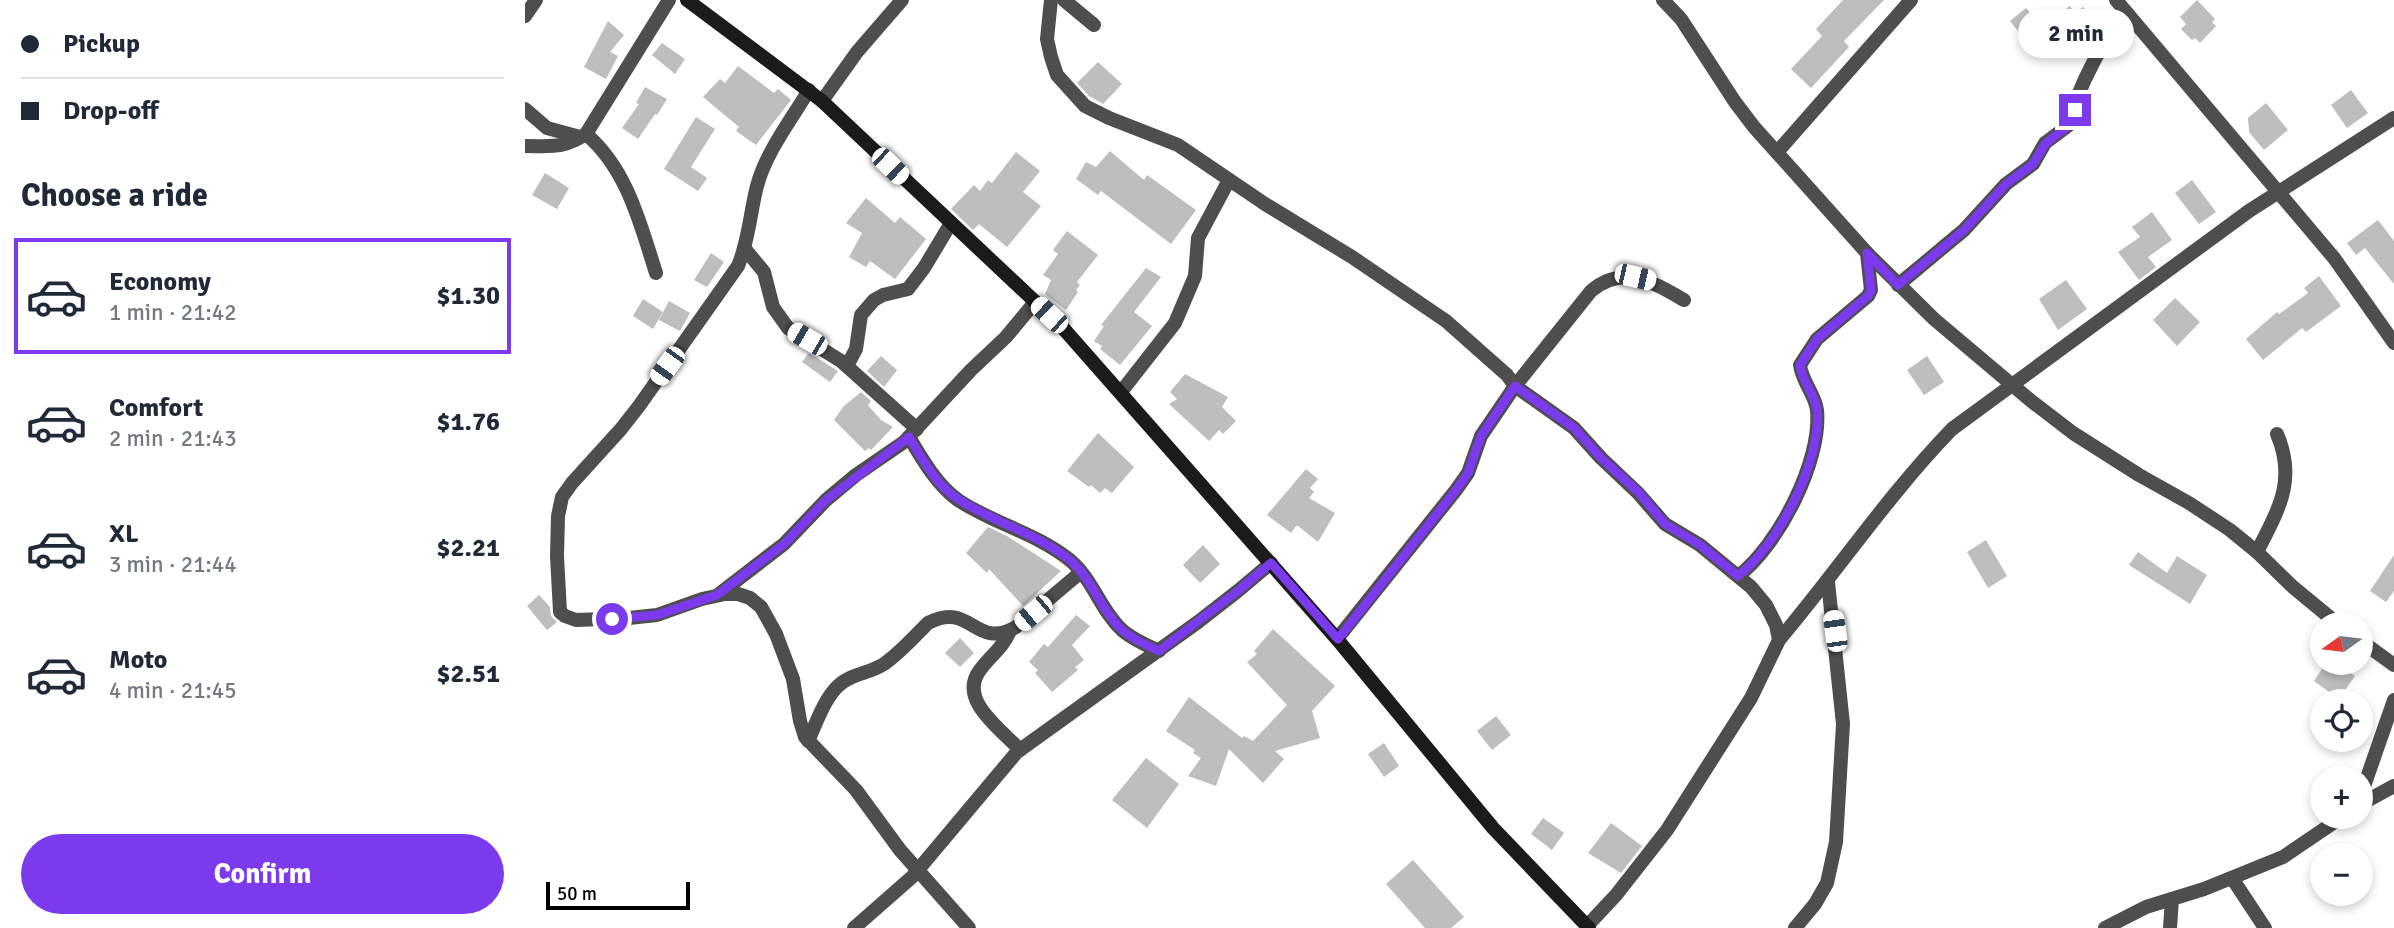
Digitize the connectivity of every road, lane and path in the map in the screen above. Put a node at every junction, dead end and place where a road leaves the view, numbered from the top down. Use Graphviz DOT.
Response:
graph roads {
  1 [pos="536,0"];
  2 [pos="669,0"];
  3 [pos="687,0"];
  4 [pos="902,0"];
  5 [pos="1051,0"];
  6 [pos="1065,0"];
  7 [pos="1663,0"];
  8 [pos="1685,0"];
  9 [pos="1911,0"];
  10 [pos="2116,0"];
  11 [pos="1674,12"];
  12 [pos="2128,14"];
  13 [pos="525,16"];
  14 [pos="1094,24"];
  15 [pos="809,90"];
  16 [pos="822,101"];
  17 [pos="525,109"];
  18 [pos="2394,118"];
  19 [pos="583,136"];
  20 [pos="525,146"];
  21 [pos="1778,151"];
  22 [pos="1229,180"];
  23 [pos="2277,193"];
  24 [pos="951,223"];
  25 [pos="745,249"];
  26 [pos="1867,253"];
  27 [pos="656,273"];
  28 [pos="1898,285"];
  29 [pos="1684,300"];
  30 [pos="1035,302"];
  31 [pos="2394,344"];
  32 [pos="847,366"];
  33 [pos="2013,385"];
  34 [pos="1515,386"];
  35 [pos="1121,392"];
  36 [pos="913,433"];
  37 [pos="2277,434"];
  38 [pos="2257,552"];
  39 [pos="1271,563"];
  40 [pos="1081,572"];
  41 [pos="1738,576"];
  42 [pos="1828,582"];
  43 [pos="717,595"];
  44 [pos="2323,612"];
  45 [pos="1010,631"];
  46 [pos="1338,639"];
  47 [pos="1779,640"];
  48 [pos="2373,650"];
  49 [pos="1159,651"];
  50 [pos="2394,665"];
  51 [pos="2394,700"];
  52 [pos="808,741"];
  53 [pos="1020,750"];
  54 [pos="2371,766"];
  55 [pos="2394,786"];
  56 [pos="2373,797"];
  57 [pos="2325,829"];
  58 [pos="919,869"];
  59 [pos="2232,878"];
  60 [pos="2172,899"];
  61 [pos="1588,927"];
  62 [pos="854,928"];
  63 [pos="969,928"];
  64 [pos="1794,928"];
  65 [pos="2105,928"];
  66 [pos="2170,928"];
  67 [pos="2265,928"];
  1 -- 13 [label="street"];
  2 -- 19 [label="street"];
  3 -- 15 [label="street"];
  4 -- 16 [label="street"];
  5 -- 22 [label="street"];
  6 -- 14 [label="street"];
  7 -- 11 [label="street"];
  8 -- 11 [label="street"];
  9 -- 21 [label="street"];
  10 -- 12 [label="street"];
  11 -- 21 [label="street"];
  12 -- 23 [label="street"];
  12 -- 28 [label="street"];
  15 -- 16 [label="street"];
  15 -- 25 [label="street"];
  16 -- 24 [label="street"];
  17 -- 19 [label="street"];
  18 -- 23 [label="street"];
  19 -- 20 [label="street"];
  19 -- 27 [label="street"];
  21 -- 26 [label="street"];
  22 -- 34 [label="street"];
  22 -- 35 [label="street"];
  23 -- 31 [label="street"];
  23 -- 33 [label="street"];
  24 -- 30 [label="street"];
  24 -- 32 [label="street"];
  25 -- 32 [label="street"];
  25 -- 43 [label="street"];
  26 -- 28 [label="street"];
  26 -- 41 [label="street"];
  28 -- 33 [label="street"];
  29 -- 34 [label="street"];
  30 -- 35 [label="street"];
  30 -- 36 [label="street"];
  32 -- 36 [label="street"];
  33 -- 38 [label="street"];
  33 -- 42 [label="street"];
  34 -- 41 [label="street"];
  34 -- 46 [label="street"];
  35 -- 39 [label="street"];
  36 -- 40 [label="street"];
  36 -- 43 [label="street"];
  37 -- 38 [label="street"];
  38 -- 44 [label="street"];
  39 -- 46 [label="street"];
  39 -- 49 [label="street"];
  40 -- 45 [label="street"];
  40 -- 49 [label="street"];
  41 -- 47 [label="street"];
  42 -- 47 [label="street"];
  42 -- 64 [label="street"];
  43 -- 52 [label="street"];
  45 -- 52 [label="street"];
  45 -- 53 [label="street"];
  46 -- 61 [label="street"];
  47 -- 61 [label="street"];
  48 -- 50 [label="street"];
  49 -- 53 [label="street"];
  51 -- 54 [label="street"];
  52 -- 58 [label="street"];
  53 -- 58 [label="street"];
  55 -- 56 [label="street"];
  57 -- 59 [label="street"];
  58 -- 62 [label="street"];
  58 -- 63 [label="street"];
  59 -- 60 [label="street"];
  59 -- 67 [label="street"];
  60 -- 65 [label="street"];
  60 -- 66 [label="street"];
}
